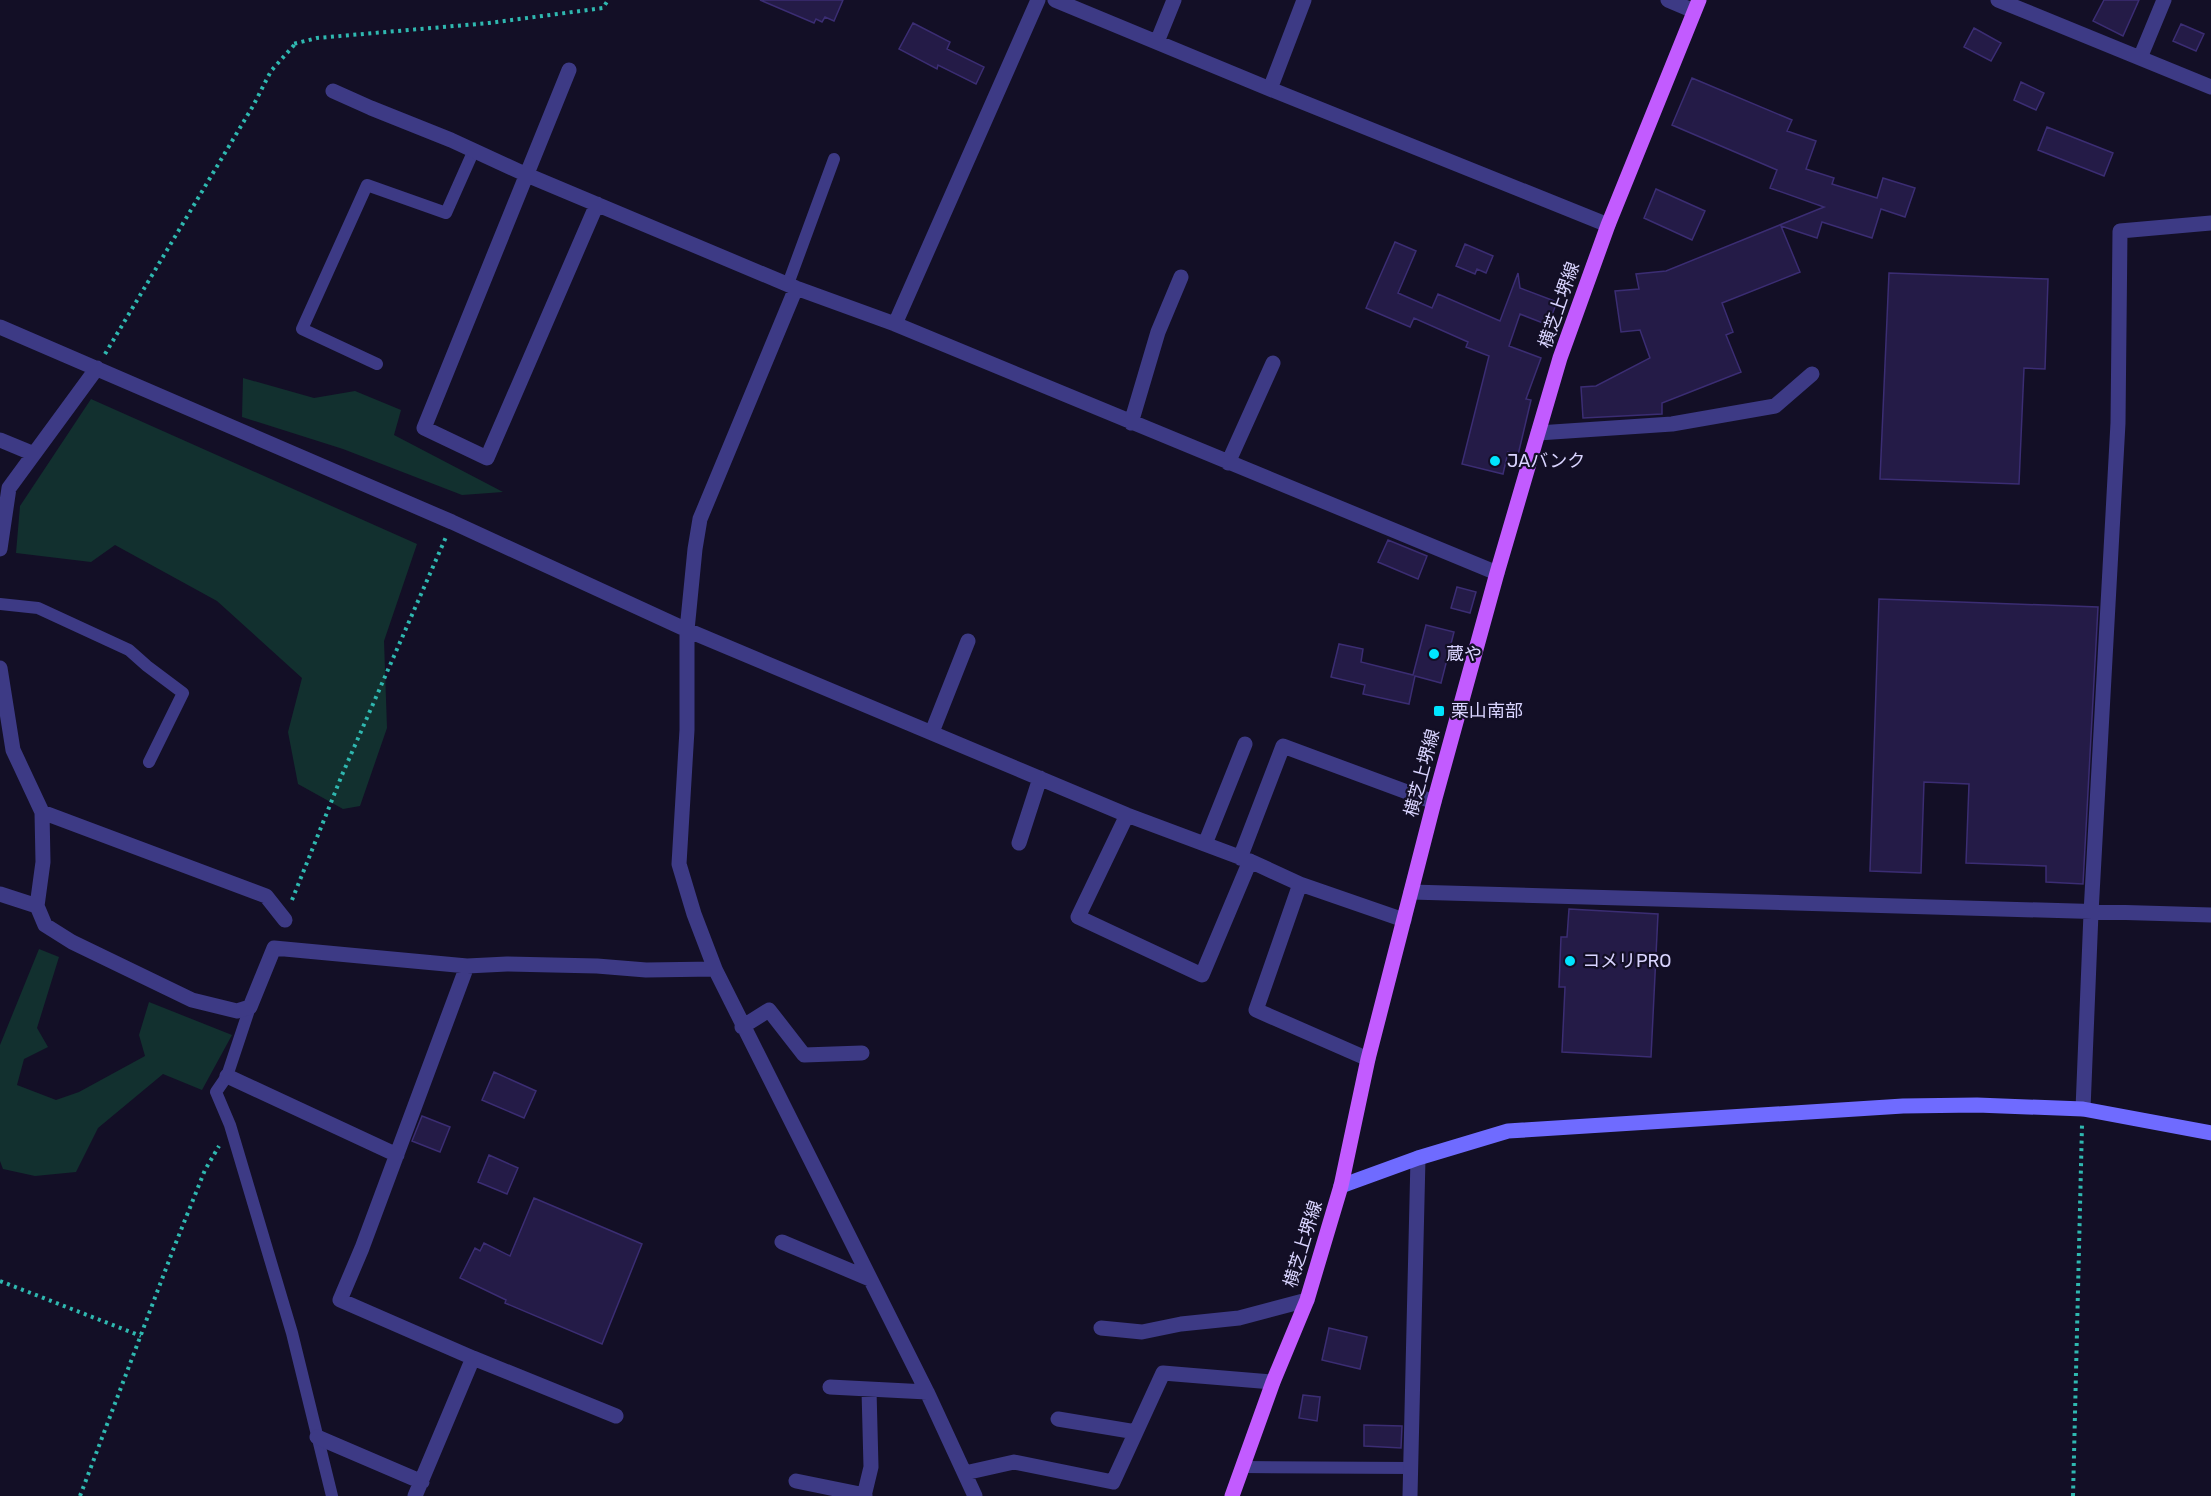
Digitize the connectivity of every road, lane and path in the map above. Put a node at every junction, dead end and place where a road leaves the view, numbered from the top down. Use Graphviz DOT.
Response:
graph roads {
  1 [pos="608,0"];
  2 [pos="1038,0"];
  3 [pos="1055,0"];
  4 [pos="1174,0"];
  5 [pos="1304,0"];
  6 [pos="1668,0"];
  7 [pos="1998,0"];
  8 [pos="2164,0"];
  9 [pos="1696,5"];
  10 [pos="1157,42"];
  11 [pos="2140,58"];
  12 [pos="569,70"];
  13 [pos="2211,87"];
  14 [pos="1270,90"];
  15 [pos="333,91"];
  16 [pos="474,150"];
  17 [pos="834,159"];
  18 [pos="527,175"];
  19 [pos="597,204"];
  20 [pos="2211,223"];
  21 [pos="1608,225"];
  22 [pos="1182,277"];
  23 [pos="792,286"];
  24 [pos="895,324"];
  25 [pos="0,327"];
  26 [pos="1273,363"];
  27 [pos="377,364"];
  28 [pos="97,368"];
  29 [pos="1812,374"];
  30 [pos="1131,423"];
  31 [pos="1538,433"];
  32 [pos="0,440"];
  33 [pos="34,454"];
  34 [pos="1228,463"];
  35 [pos="452,522"];
  36 [pos="0,549"];
  37 [pos="1497,573"];
  38 [pos="0,604"];
  39 [pos="687,630"];
  40 [pos="968,641"];
  41 [pos="0,668"];
  42 [pos="5,726"];
  43 [pos="932,732"];
  44 [pos="1245,744"];
  45 [pos="149,762"];
  46 [pos="1040,778"];
  47 [pos="1434,802"];
  48 [pos="42,812"];
  49 [pos="1127,814"];
  50 [pos="1019,843"];
  51 [pos="1204,844"];
  52 [pos="1245,859"];
  53 [pos="1300,884"];
  54 [pos="1411,892"];
  55 [pos="0,894"];
  56 [pos="37,906"];
  57 [pos="2091,912"];
  58 [pos="2211,915"];
  59 [pos="1404,920"];
  60 [pos="285,921"];
  61 [pos="466,966"];
  62 [pos="715,969"];
  63 [pos="250,1007"];
  64 [pos="742,1027"];
  65 [pos="862,1053"];
  66 [pos="1368,1059"];
  67 [pos="226,1076"];
  68 [pos="2083,1109"];
  69 [pos="230,1125"];
  70 [pos="2211,1133"];
  71 [pos="397,1155"];
  72 [pos="1418,1158"];
  73 [pos="1341,1186"];
  74 [pos="782,1242"];
  75 [pos="870,1279"];
  76 [pos="0,1281"];
  77 [pos="1306,1300"];
  78 [pos="1101,1329"];
  79 [pos="141,1336"];
  80 [pos="473,1358"];
  81 [pos="1273,1382"];
  82 [pos="830,1387"];
  83 [pos="869,1390"];
  84 [pos="927,1392"];
  85 [pos="616,1416"];
  86 [pos="1058,1419"];
  87 [pos="1136,1432"];
  88 [pos="317,1437"];
  89 [pos="1242,1467"];
  90 [pos="1411,1468"];
  91 [pos="965,1473"];
  92 [pos="796,1481"];
  93 [pos="418,1489"];
  94 [pos="864,1495"];
  95 [pos="80,1496"];
  96 [pos="332,1496"];
  97 [pos="975,1496"];
  98 [pos="1232,1496"];
  99 [pos="1410,1496"];
  100 [pos="2073,1496"];
  1 -- 28 [label="path"];
  2 -- 24 [label="street"];
  3 -- 10 [label="street"];
  4 -- 10 [label="street"];
  5 -- 14 [label="street"];
  6 -- 9 [label="street"];
  7 -- 11 [label="street"];
  8 -- 11 [label="street"];
  9 -- 21 [label="main road, 横芝上堺線"];
  10 -- 14 [label="street"];
  11 -- 13 [label="street"];
  12 -- 18 [label="street"];
  14 -- 21 [label="street"];
  15 -- 16 [label="street"];
  16 -- 18 [label="street"];
  16 -- 27 [label="lane"];
  17 -- 23 [label="lane"];
  18 -- 19 [label="street"];
  18 -- 19 [label="street"];
  19 -- 23 [label="street"];
  20 -- 57 [label="street"];
  21 -- 31 [label="main road, 横芝上堺線"];
  22 -- 30 [label="street"];
  23 -- 24 [label="street"];
  23 -- 39 [label="street"];
  24 -- 30 [label="street"];
  25 -- 28 [label="street"];
  26 -- 34 [label="street"];
  28 -- 33 [label="street"];
  28 -- 35 [label="street"];
  29 -- 31 [label="street"];
  30 -- 34 [label="street"];
  31 -- 37 [label="main road, 横芝上堺線"];
  32 -- 33 [label="street"];
  33 -- 36 [label="street"];
  34 -- 37 [label="street"];
  35 -- 39 [label="street"];
  35 -- 60 [label="path"];
  37 -- 47 [label="main road, 横芝上堺線"];
  38 -- 45 [label="lane"];
  39 -- 43 [label="street"];
  39 -- 62 [label="street"];
  40 -- 43 [label="street"];
  41 -- 42 [label="street"];
  42 -- 48 [label="street"];
  43 -- 46 [label="street"];
  44 -- 51 [label="street"];
  46 -- 49 [label="street"];
  46 -- 50 [label="street"];
  47 -- 52 [label="street"];
  47 -- 54 [label="main road, 横芝上堺線"];
  48 -- 56 [label="street"];
  48 -- 60 [label="street"];
  49 -- 51 [label="street"];
  49 -- 52 [label="street"];
  51 -- 52 [label="street"];
  52 -- 53 [label="street"];
  53 -- 59 [label="street"];
  53 -- 66 [label="street"];
  54 -- 57 [label="street"];
  54 -- 59 [label="main road, 横芝上堺線"];
  55 -- 56 [label="street"];
  56 -- 63 [label="street"];
  57 -- 58 [label="street"];
  57 -- 68 [label="street"];
  59 -- 66 [label="main road, 横芝上堺線"];
  61 -- 62 [label="street"];
  61 -- 63 [label="street"];
  61 -- 71 [label="street"];
  62 -- 64 [label="street"];
  63 -- 67 [label="lane"];
  64 -- 65 [label="street"];
  64 -- 75 [label="street"];
  66 -- 73 [label="main road, 横芝上堺線"];
  67 -- 69 [label="lane"];
  67 -- 71 [label="street"];
  68 -- 70 [label="street"];
  68 -- 72 [label="street"];
  68 -- 100 [label="path"];
  69 -- 79 [label="path"];
  69 -- 88 [label="lane"];
  71 -- 80 [label="street"];
  72 -- 73 [label="street"];
  72 -- 90 [label="street"];
  73 -- 77 [label="main road, 横芝上堺線"];
  74 -- 75 [label="street"];
  75 -- 84 [label="street"];
  76 -- 79 [label="path"];
  77 -- 78 [label="street"];
  77 -- 81 [label="main road, 横芝上堺線"];
  79 -- 95 [label="path"];
  80 -- 85 [label="street"];
  80 -- 93 [label="street"];
  81 -- 87 [label="street"];
  81 -- 89 [label="main road, 横芝上堺線"];
  82 -- 83 [label="street"];
  83 -- 84 [label="street"];
  83 -- 94 [label="street"];
  84 -- 91 [label="street"];
  86 -- 87 [label="street"];
  87 -- 91 [label="street"];
  88 -- 93 [label="street"];
  88 -- 96 [label="lane"];
  89 -- 90 [label="lane"];
  89 -- 98 [label="main road, 横芝上堺線"];
  90 -- 99 [label="street"];
  91 -- 97 [label="street"];
  92 -- 94 [label="street"];
}
